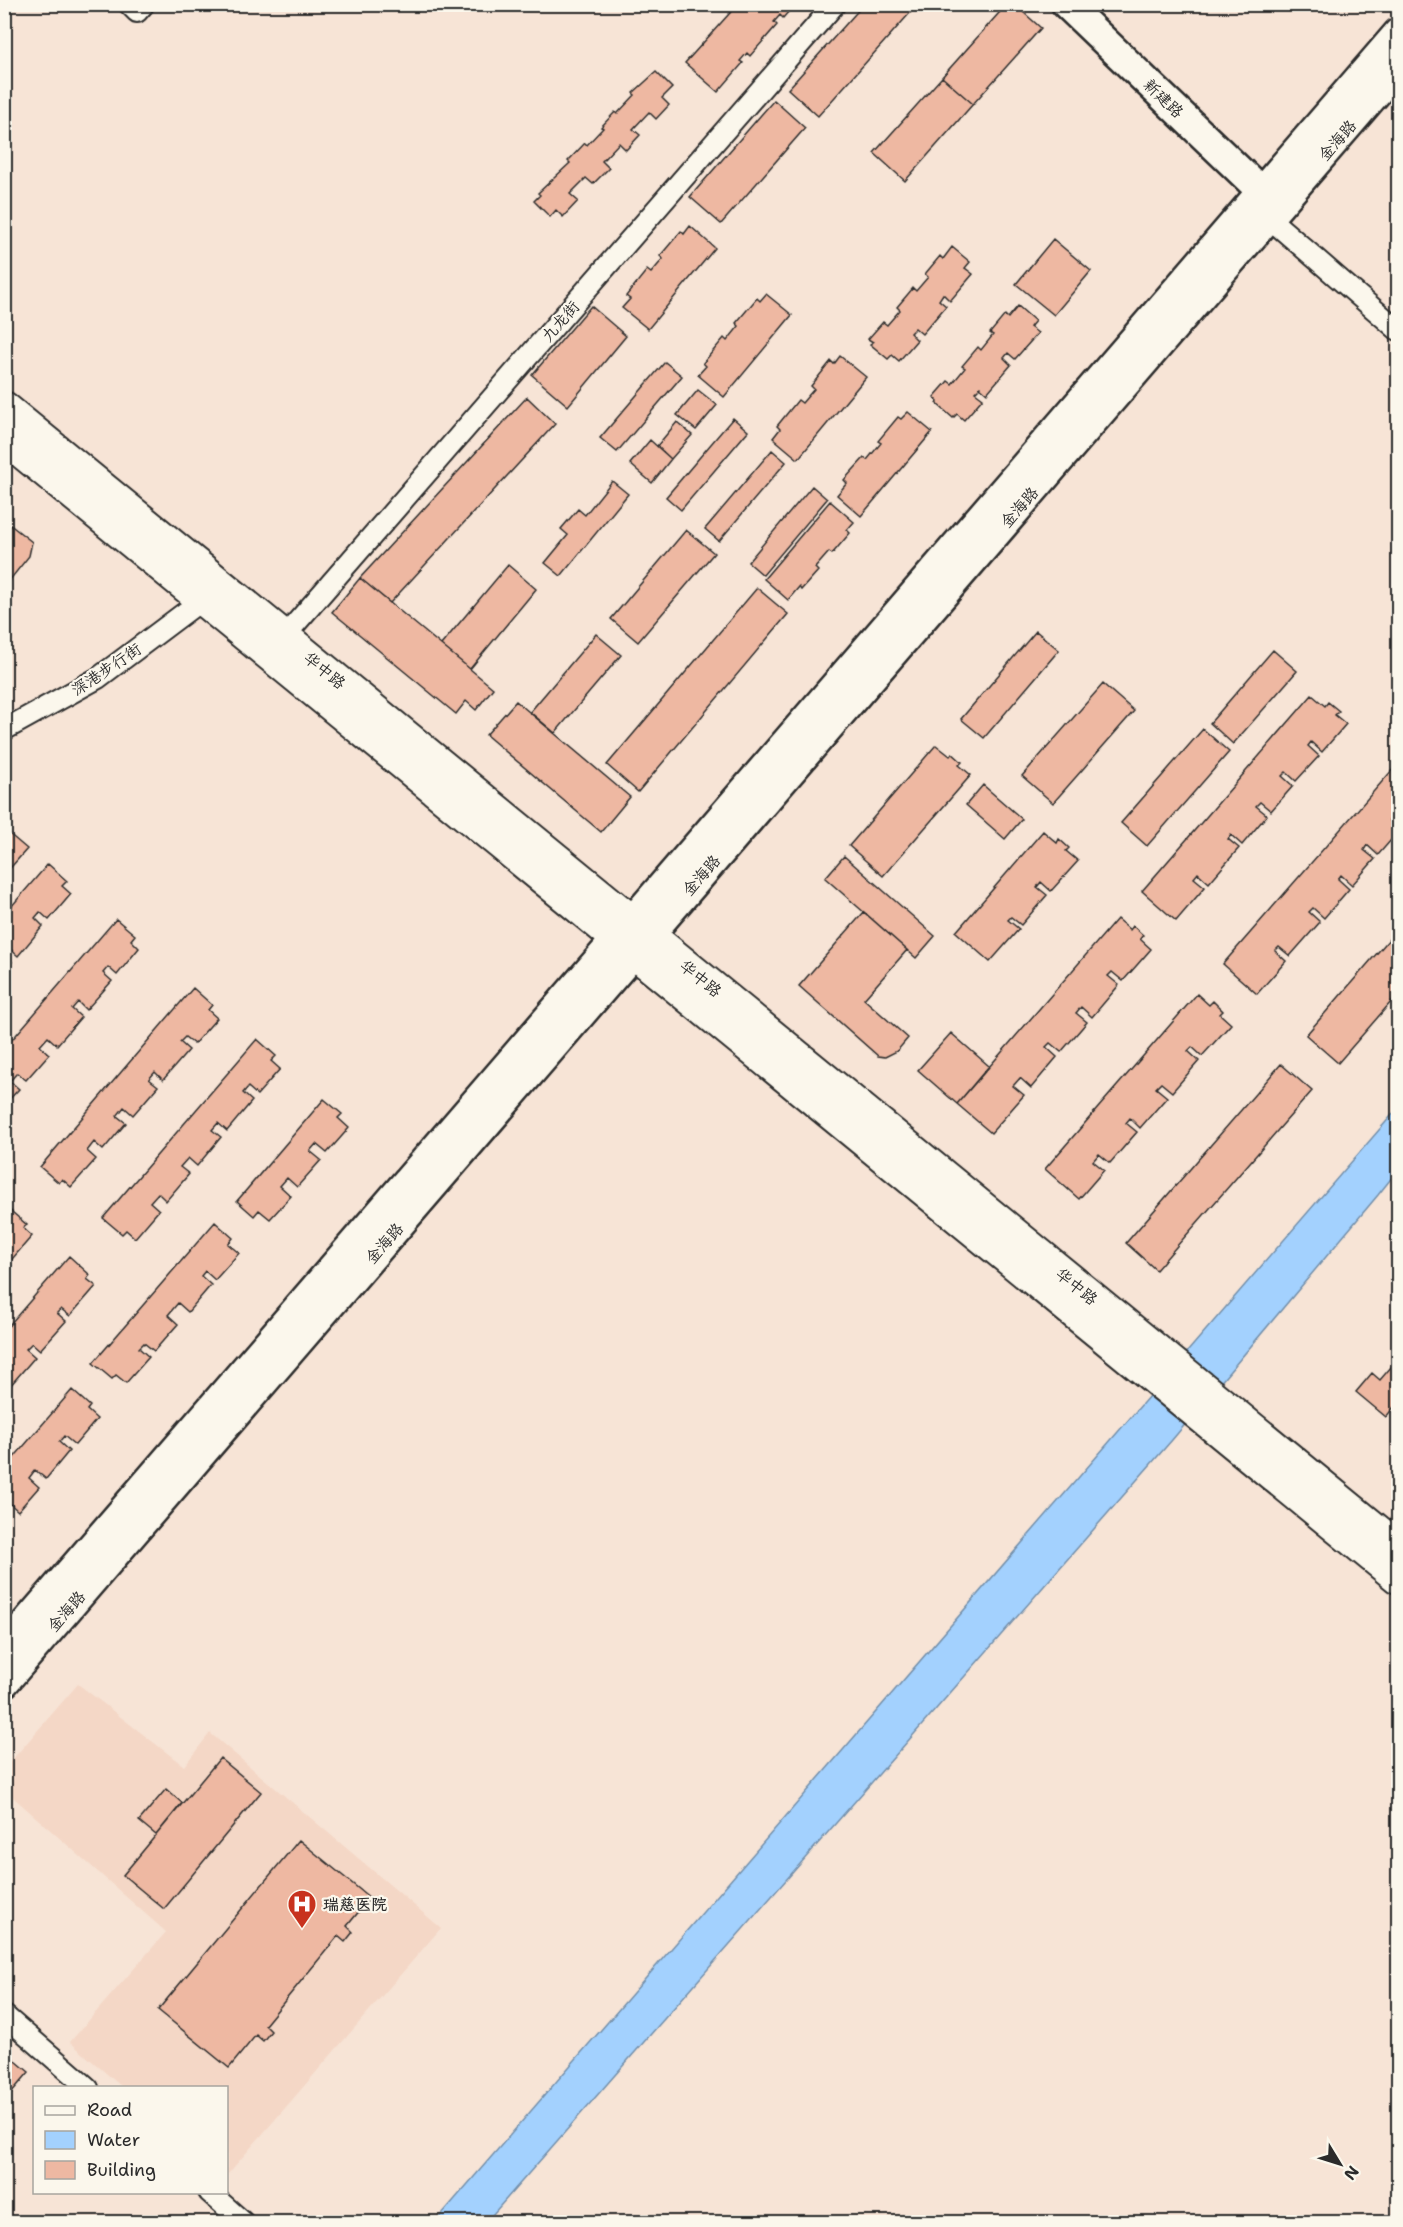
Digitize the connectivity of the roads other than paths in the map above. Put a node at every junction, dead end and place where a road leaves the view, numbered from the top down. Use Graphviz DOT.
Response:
graph roads {
  1 [pos="835,4"];
  2 [pos="1066,4"];
  3 [pos="1398,33"];
  4 [pos="1398,68"];
  5 [pos="1265,205"];
  6 [pos="1398,330"];
  7 [pos="4,408"];
  8 [pos="4,437"];
  9 [pos="202,599"];
  10 [pos="284,637"];
  11 [pos="4,730"];
  12 [pos="633,937"];
  13 [pos="1398,1548"];
  14 [pos="1398,1577"];
  15 [pos="4,1648"];
  16 [pos="4,1683"];
  17 [pos="4,2014"];
  18 [pos="86,2086"];
  19 [pos="210,2194"];
  20 [pos="243,2223"];
  1 -- 10 [label="street, 九龙街"];
  2 -- 5 [label="main road, 新建路"];
  3 -- 5 [label="main road, 金海路"];
  4 -- 5 [label="main road, 金海路"];
  5 -- 6 [label="street"];
  5 -- 12 [label="main road, 金海路"];
  7 -- 10 [label="main road, 华中路"];
  8 -- 9 [label="main road, 华中路"];
  9 -- 11 [label="street, 深港步行街"];
  9 -- 12 [label="main road, 华中路"];
  10 -- 12 [label="main road, 华中路"];
  12 -- 13 [label="main road, 华中路"];
  12 -- 14 [label="main road, 华中路"];
  12 -- 15 [label="main road, 金海路"];
  12 -- 16 [label="main road, 金海路"];
  17 -- 18 [label="street"];
  19 -- 20 [label="street"];
}
